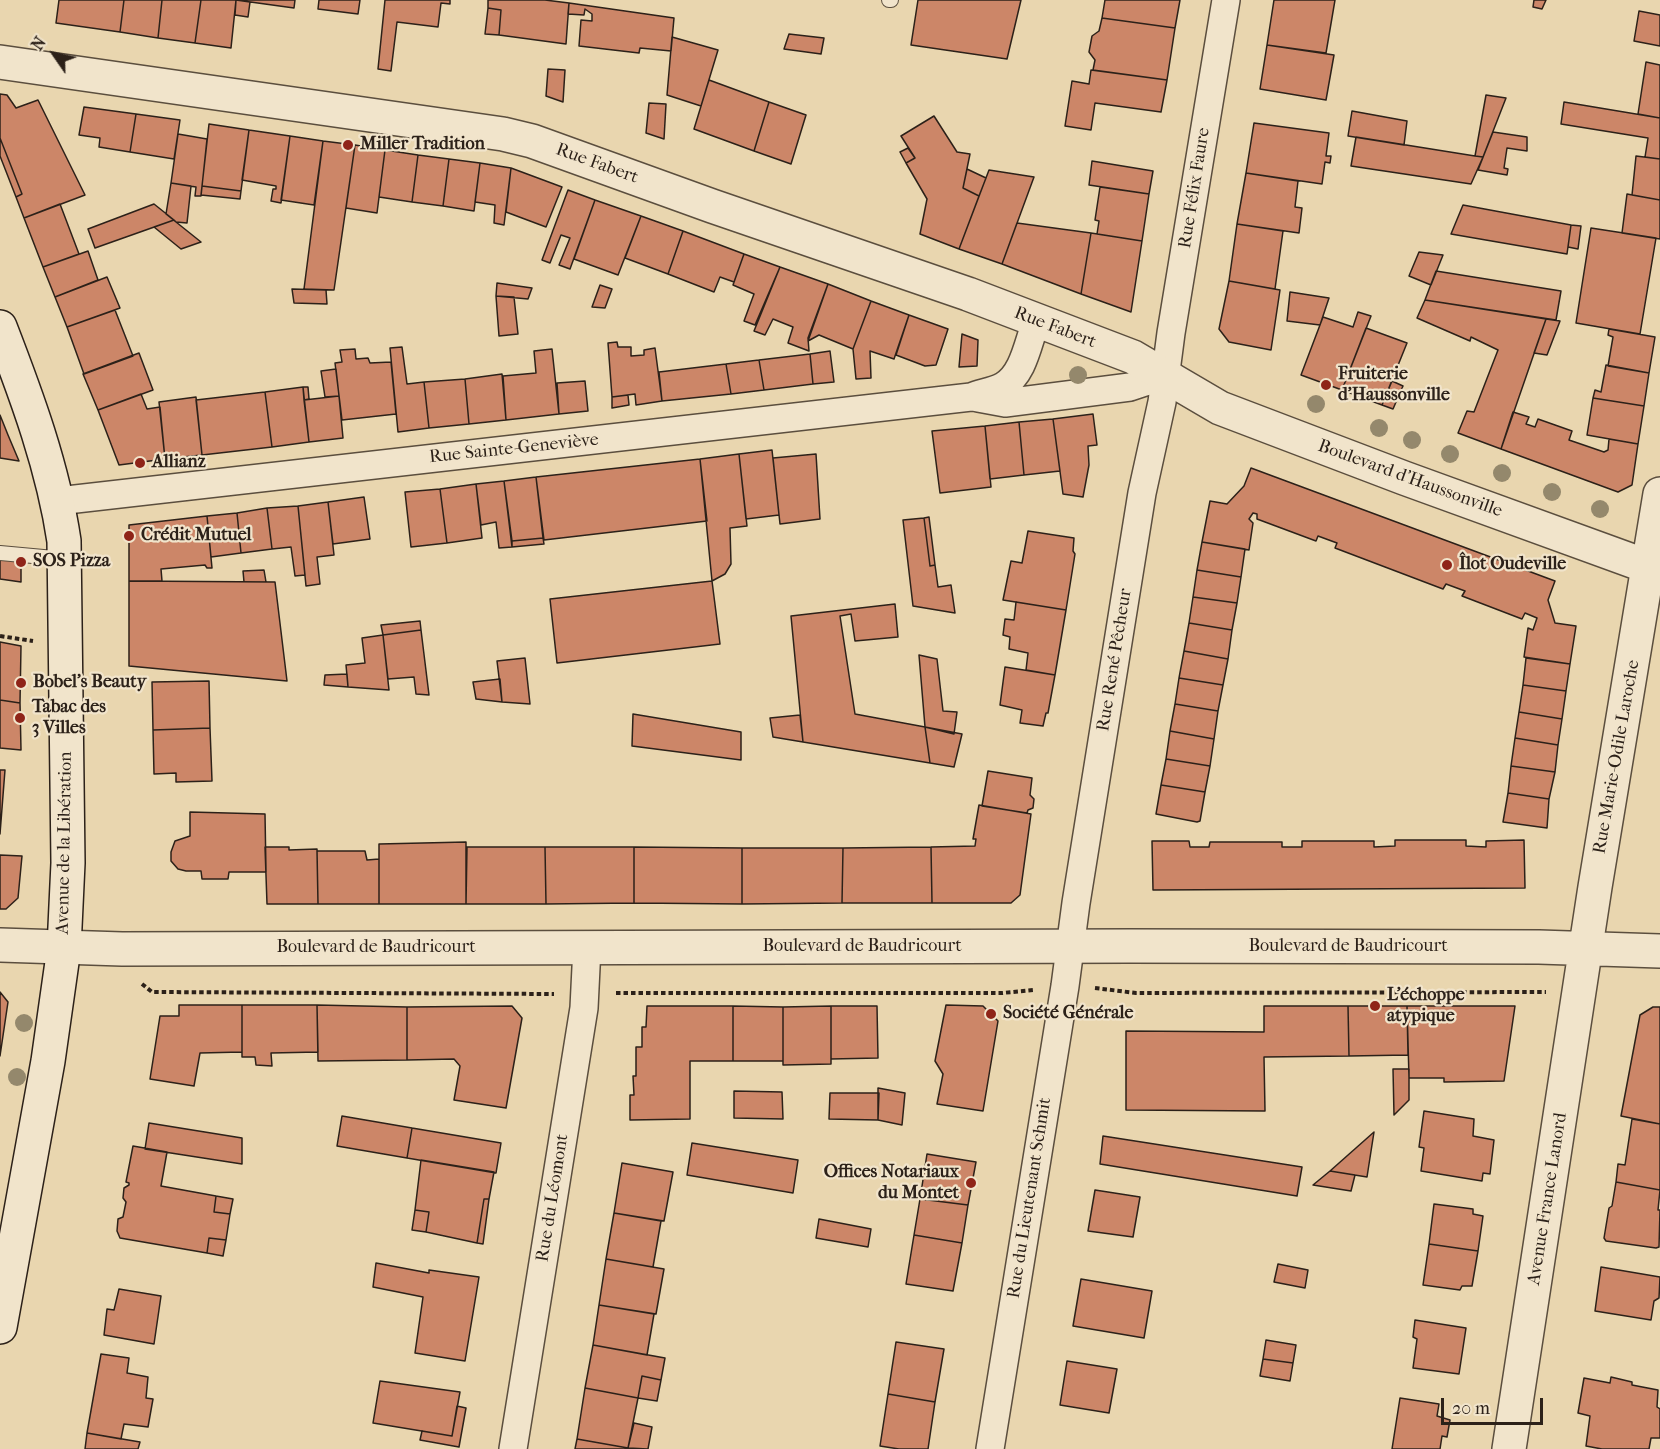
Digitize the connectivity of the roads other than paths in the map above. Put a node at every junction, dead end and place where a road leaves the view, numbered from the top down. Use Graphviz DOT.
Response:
graph roads {
  1 [pos="1226,0"];
  2 [pos="0,62"];
  3 [pos="1036,322"];
  4 [pos="0,327"];
  5 [pos="1166,375"];
  6 [pos="971,397"];
  7 [pos="1660,494"];
  8 [pos="58,501"];
  9 [pos="0,554"];
  10 [pos="64,559"];
  11 [pos="1654,569"];
  12 [pos="0,945"];
  13 [pos="1071,946"];
  14 [pos="587,947"];
  15 [pos="64,948"];
  16 [pos="1586,948"];
  17 [pos="1660,951"];
  18 [pos="0,1327"];
  19 [pos="513,1449"];
  20 [pos="990,1449"];
  21 [pos="1509,1449"];
  1 -- 5 [label="street, Rue Félix Faure"];
  2 -- 3 [label="street, Rue Fabert"];
  3 -- 5 [label="street, Rue Fabert"];
  3 -- 6 [label="street, Rue Sainte-Geneviève"];
  4 -- 8 [label="street, Avenue de la Libération"];
  5 -- 6 [label="street, Rue Sainte-Geneviève"];
  5 -- 11 [label="street, Boulevard d'Haussonville"];
  5 -- 13 [label="street, Rue René Pêcheur"];
  6 -- 8 [label="street, Rue Sainte-Geneviève"];
  7 -- 11 [label="street, Rue Marie-Odile Laroche"];
  8 -- 10 [label="street, Avenue de la Libération"];
  9 -- 10 [label="lane"];
  10 -- 15 [label="street, Avenue de la Libération"];
  11 -- 16 [label="street, Rue Marie-Odile Laroche"];
  12 -- 15 [label="street, Boulevard de Baudricourt"];
  13 -- 14 [label="street, Boulevard de Baudricourt"];
  13 -- 16 [label="street, Boulevard de Baudricourt"];
  13 -- 20 [label="street, Rue du Lieutenant Schmit"];
  14 -- 15 [label="street, Boulevard de Baudricourt"];
  14 -- 19 [label="street, Rue du Léomont"];
  15 -- 18 [label="street, Avenue de la Libération"];
  16 -- 17 [label="street, Boulevard de Baudricourt"];
  16 -- 21 [label="street, Avenue France Lanord"];
}
